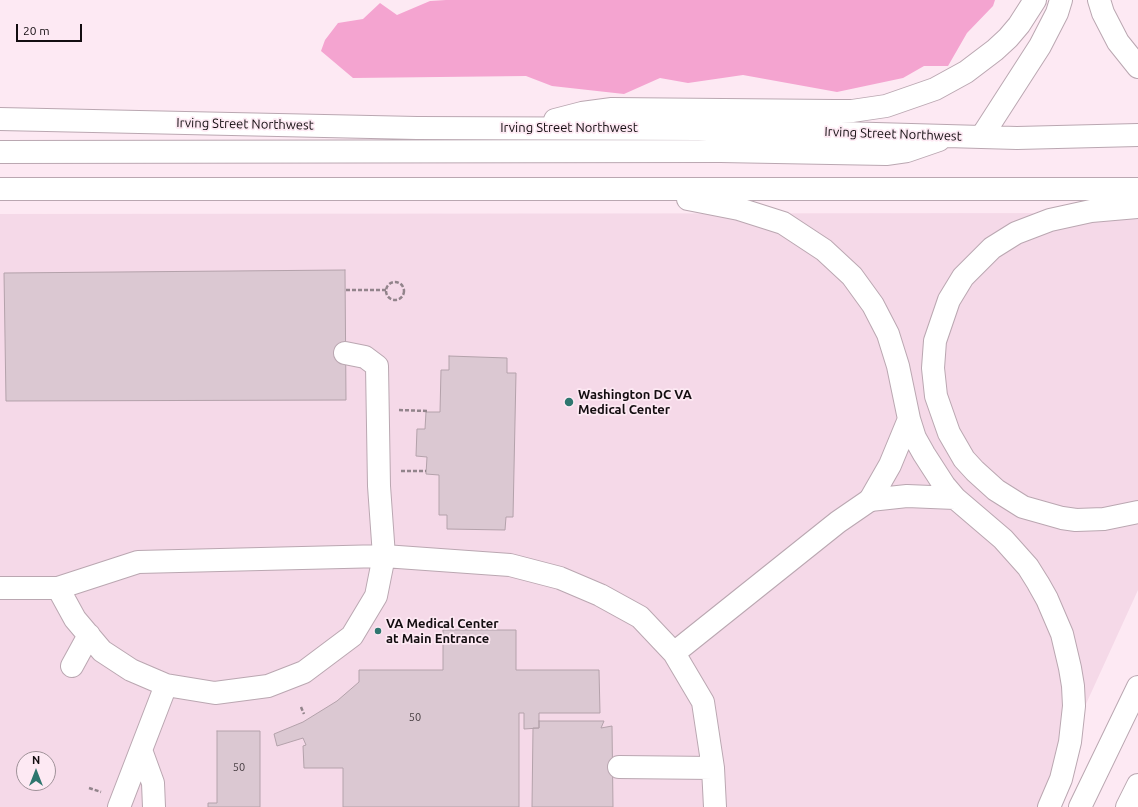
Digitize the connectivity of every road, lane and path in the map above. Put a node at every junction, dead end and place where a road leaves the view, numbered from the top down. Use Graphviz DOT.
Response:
graph roads {
  1 [pos="1035,0"];
  2 [pos="1061,0"];
  3 [pos="1099,0"];
  4 [pos="1138,67"];
  5 [pos="0,119"];
  6 [pos="534,127"];
  7 [pos="1138,135"];
  8 [pos="949,136"];
  9 [pos="982,136"];
  10 [pos="0,152"];
  11 [pos="1138,188"];
  12 [pos="0,189"];
  13 [pos="640,189"];
  14 [pos="1138,207"];
  15 [pos="346,290"];
  16 [pos="386,290"];
  17 [pos="345,353"];
  18 [pos="396,410"];
  19 [pos="427,411"];
  20 [pos="909,419"];
  21 [pos="397,471"];
  22 [pos="426,471"];
  23 [pos="955,498"];
  24 [pos="870,500"];
  25 [pos="1138,512"];
  26 [pos="384,556"];
  27 [pos="0,588"];
  28 [pos="58,588"];
  29 [pos="89,636"];
  30 [pos="674,653"];
  31 [pos="72,666"];
  32 [pos="166,685"];
  33 [pos="1138,687"];
  34 [pos="301,707"];
  35 [pos="304,714"];
  36 [pos="141,750"];
  37 [pos="619,767"];
  38 [pos="713,768"];
  39 [pos="1138,785"];
  40 [pos="89,788"];
  41 [pos="112,800"];
  42 [pos="154,807"];
  43 [pos="715,807"];
  44 [pos="1050,807"];
  45 [pos="1080,807"];
  46 [pos="1127,807"];
  1 -- 6 [label="main road"];
  2 -- 9 [label="main road"];
  3 -- 4 [label="main road"];
  5 -- 6 [label="main road, Irving Street Northwest"];
  6 -- 8 [label="main road, Irving Street Northwest"];
  7 -- 9 [label="main road, Irving Street Northwest"];
  8 -- 9 [label="main road, Irving Street Northwest"];
  8 -- 10 [label="main road"];
  11 -- 13 [label="main road"];
  12 -- 13 [label="main road"];
  13 -- 20 [label="main road"];
  14 -- 25 [label="main road"];
  15 -- 16 [label="path"];
  16 -- 16 [label="path"];
  17 -- 26 [label="main road"];
  18 -- 19 [label="path"];
  20 -- 23 [label="main road"];
  20 -- 24 [label="main road"];
  21 -- 22 [label="path"];
  23 -- 24 [label="main road"];
  23 -- 44 [label="main road"];
  24 -- 30 [label="main road"];
  26 -- 28 [label="main road"];
  26 -- 30 [label="main road"];
  26 -- 32 [label="main road"];
  27 -- 28 [label="main road"];
  28 -- 29 [label="main road"];
  29 -- 31 [label="main road"];
  29 -- 32 [label="main road"];
  30 -- 38 [label="main road"];
  32 -- 36 [label="main road"];
  33 -- 45 [label="main road"];
  34 -- 35 [label="path"];
  36 -- 41 [label="main road"];
  36 -- 42 [label="main road"];
  37 -- 38 [label="main road"];
  38 -- 43 [label="main road"];
  39 -- 46 [label="main road"];
  40 -- 41 [label="path"];
}
